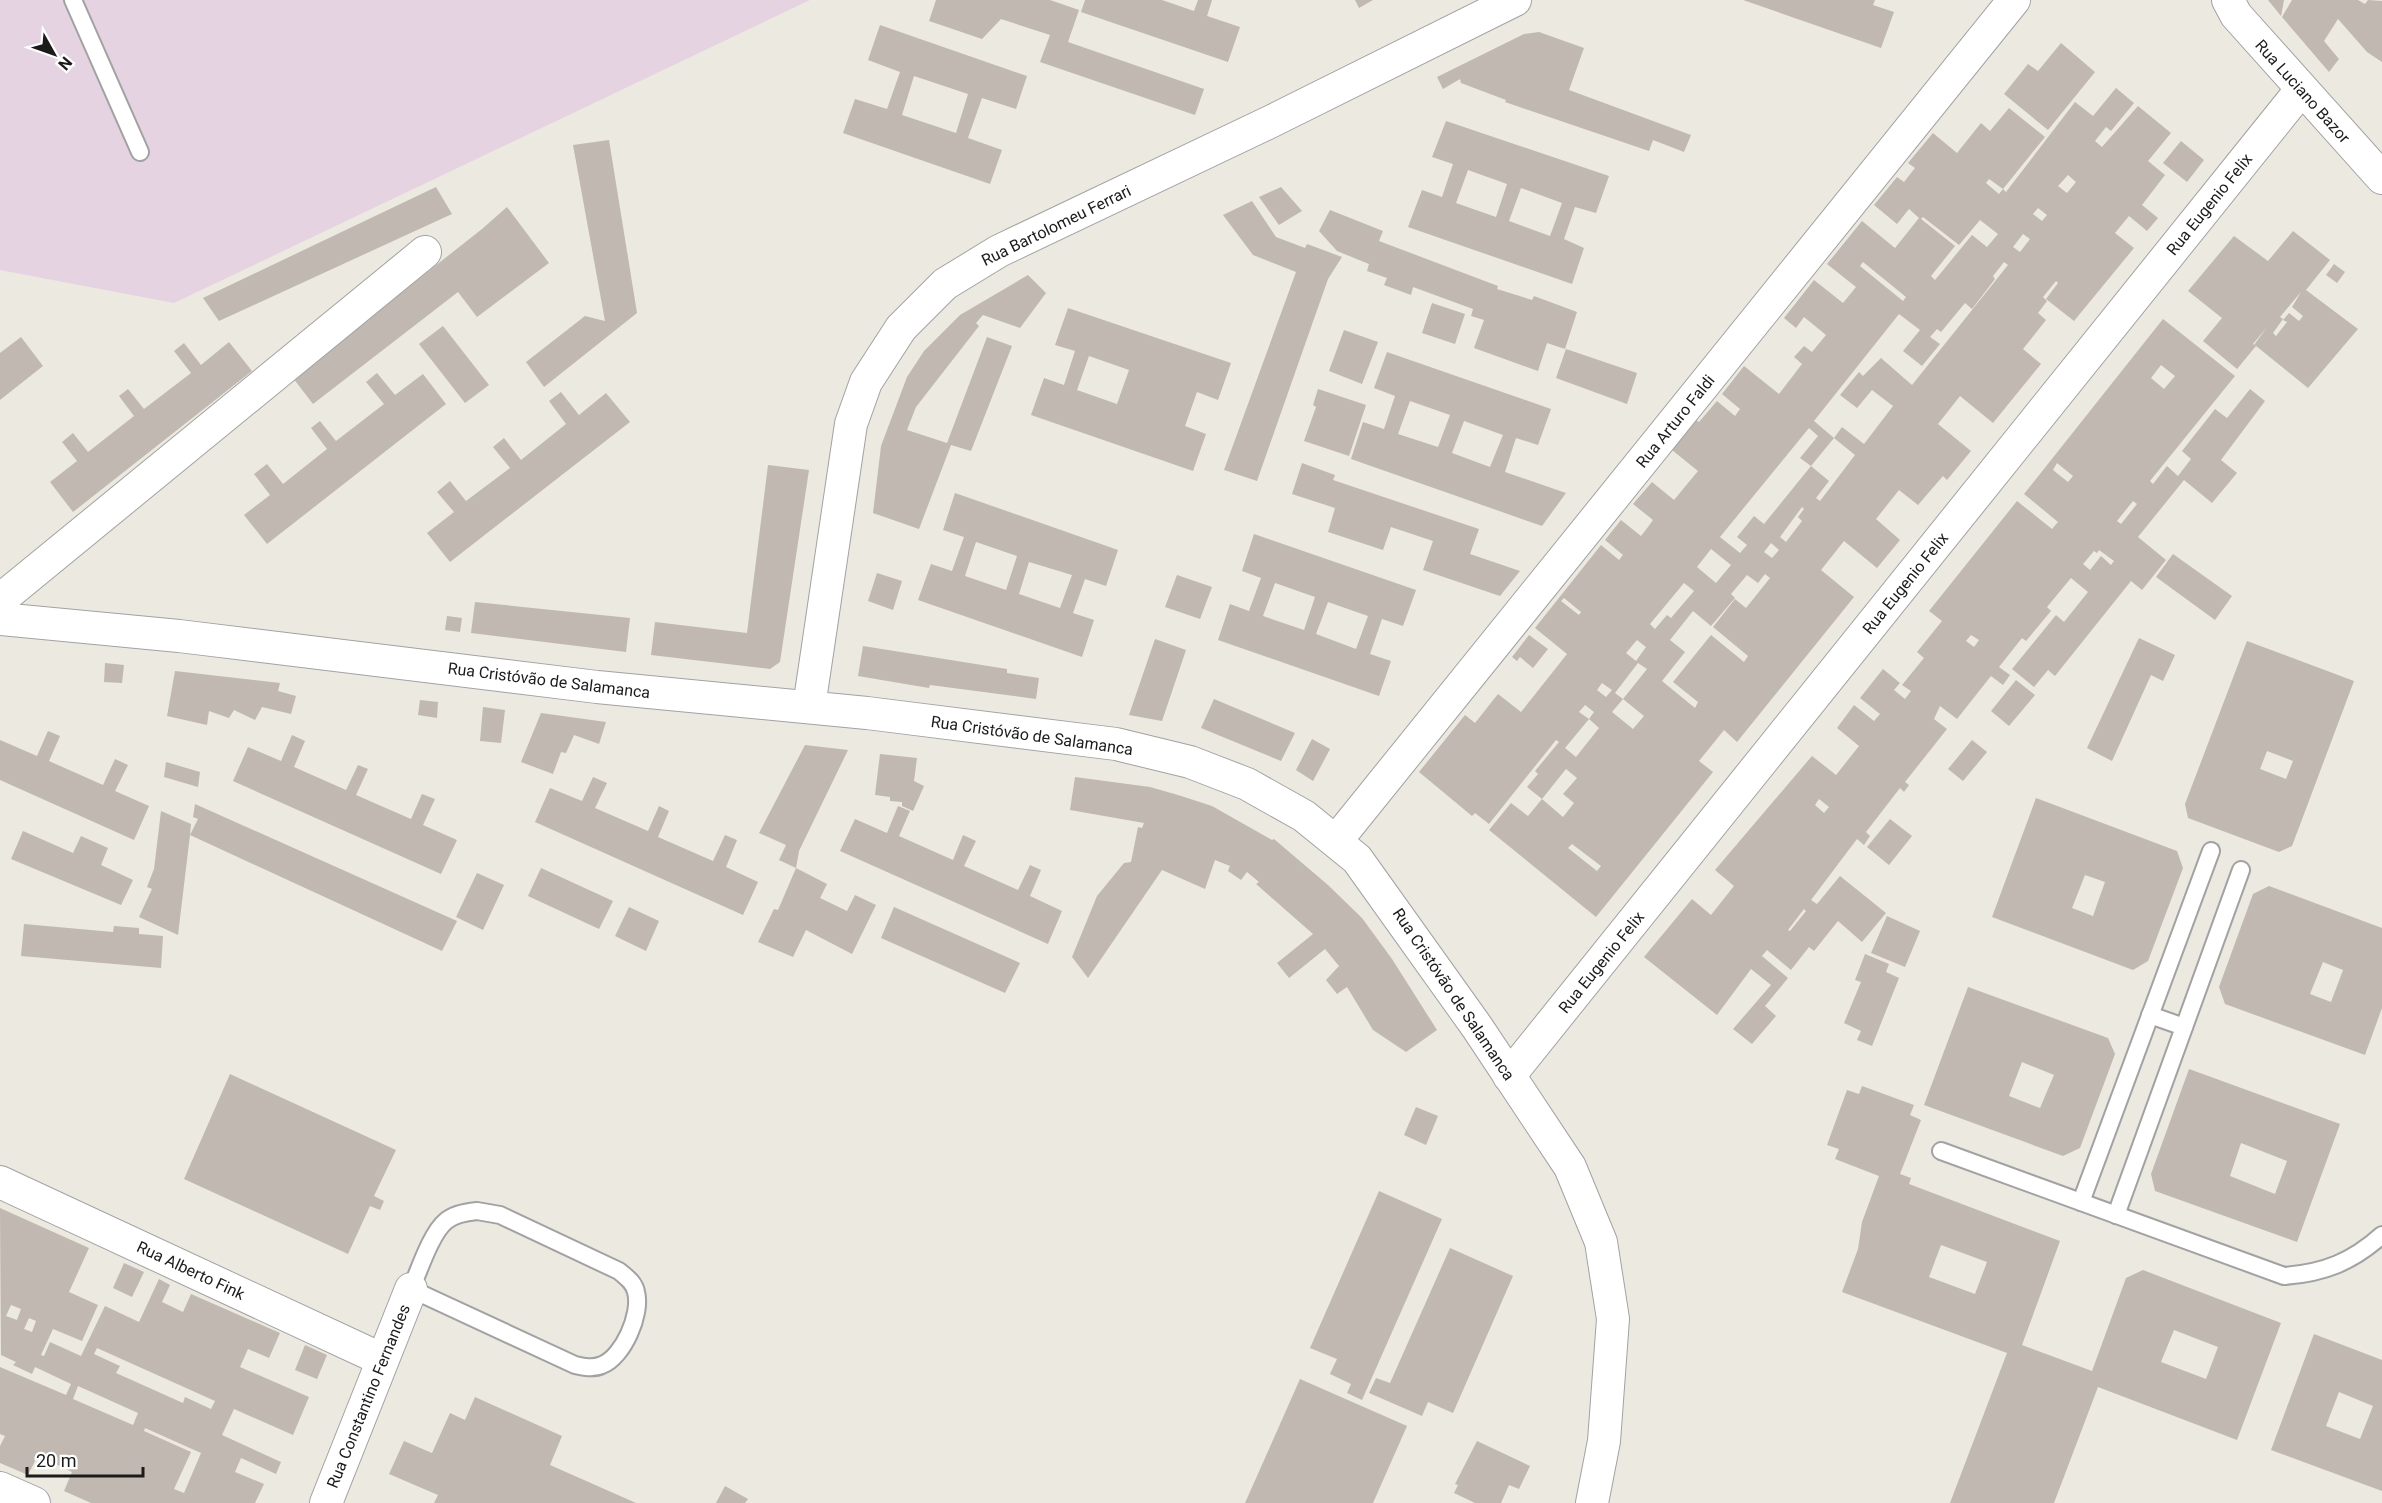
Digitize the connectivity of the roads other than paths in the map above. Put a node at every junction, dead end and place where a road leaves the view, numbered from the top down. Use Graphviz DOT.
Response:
graph roads {
  1 [pos="73,0"];
  2 [pos="1515,0"];
  3 [pos="2014,0"];
  4 [pos="2228,0"];
  5 [pos="2301,90"];
  6 [pos="140,152"];
  7 [pos="2382,178"];
  8 [pos="425,252"];
  9 [pos="0,600"];
  10 [pos="0,619"];
  11 [pos="809,707"];
  12 [pos="1336,841"];
  13 [pos="2211,851"];
  14 [pos="2241,870"];
  15 [pos="2150,1015"];
  16 [pos="2184,1027"];
  17 [pos="1509,1076"];
  18 [pos="1941,1151"];
  19 [pos="0,1182"];
  20 [pos="2081,1202"];
  21 [pos="2116,1215"];
  22 [pos="2382,1235"];
  23 [pos="411,1289"];
  24 [pos="381,1359"];
  25 [pos="0,1488"];
  26 [pos="34,1503"];
  27 [pos="326,1503"];
  28 [pos="1592,1503"];
  1 -- 6 [label="lane"];
  2 -- 11 [label="street, Rua Bartolomeu Ferrari"];
  3 -- 12 [label="street, Rua Arturo Faldi"];
  4 -- 5 [label="street, Rua Luciano Bazor"];
  5 -- 7 [label="street, Rua Luciano Bazor"];
  5 -- 17 [label="street, Rua Eugenio Felix"];
  8 -- 9 [label="street"];
  10 -- 11 [label="street, Rua Cristóvão de Salamanca"];
  11 -- 12 [label="street, Rua Cristóvão de Salamanca"];
  12 -- 17 [label="street, Rua Cristóvão de Salamanca"];
  13 -- 15 [label="lane"];
  14 -- 16 [label="lane"];
  15 -- 16 [label="lane"];
  15 -- 20 [label="lane"];
  16 -- 21 [label="lane"];
  17 -- 28 [label="street, Rua Cristóvão de Salamanca"];
  18 -- 20 [label="lane"];
  19 -- 24 [label="street, Rua Alberto Fink"];
  20 -- 21 [label="lane"];
  21 -- 22 [label="lane"];
  23 -- 23 [label="lane"];
  23 -- 24 [label="street, Rua Constantino Fernandes"];
  24 -- 27 [label="street, Rua Constantino Fernandes"];
  25 -- 26 [label="street"];
}
